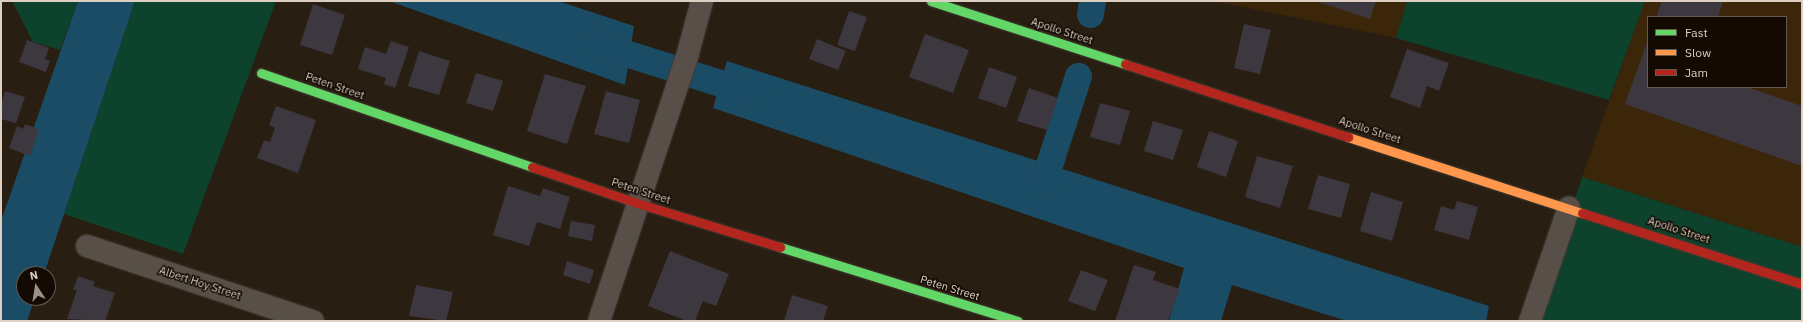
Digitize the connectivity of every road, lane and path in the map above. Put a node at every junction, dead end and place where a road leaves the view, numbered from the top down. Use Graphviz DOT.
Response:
graph roads {
  1 [pos="702,1"];
  2 [pos="931,1"];
  3 [pos="260,73"];
  4 [pos="637,203"];
  5 [pos="1569,207"];
  6 [pos="87,246"];
  7 [pos="1802,284"];
  8 [pos="313,321"];
  9 [pos="599,321"];
  10 [pos="1018,321"];
  11 [pos="1530,321"];
  1 -- 4 [label="street"];
  2 -- 5 [label="street, Apollo Street"];
  3 -- 4 [label="street, Peten Street"];
  4 -- 9 [label="street"];
  4 -- 10 [label="street, Peten Street"];
  5 -- 7 [label="street, Apollo Street"];
  5 -- 11 [label="street"];
  6 -- 8 [label="street, Albert Hoy Street"];
}
